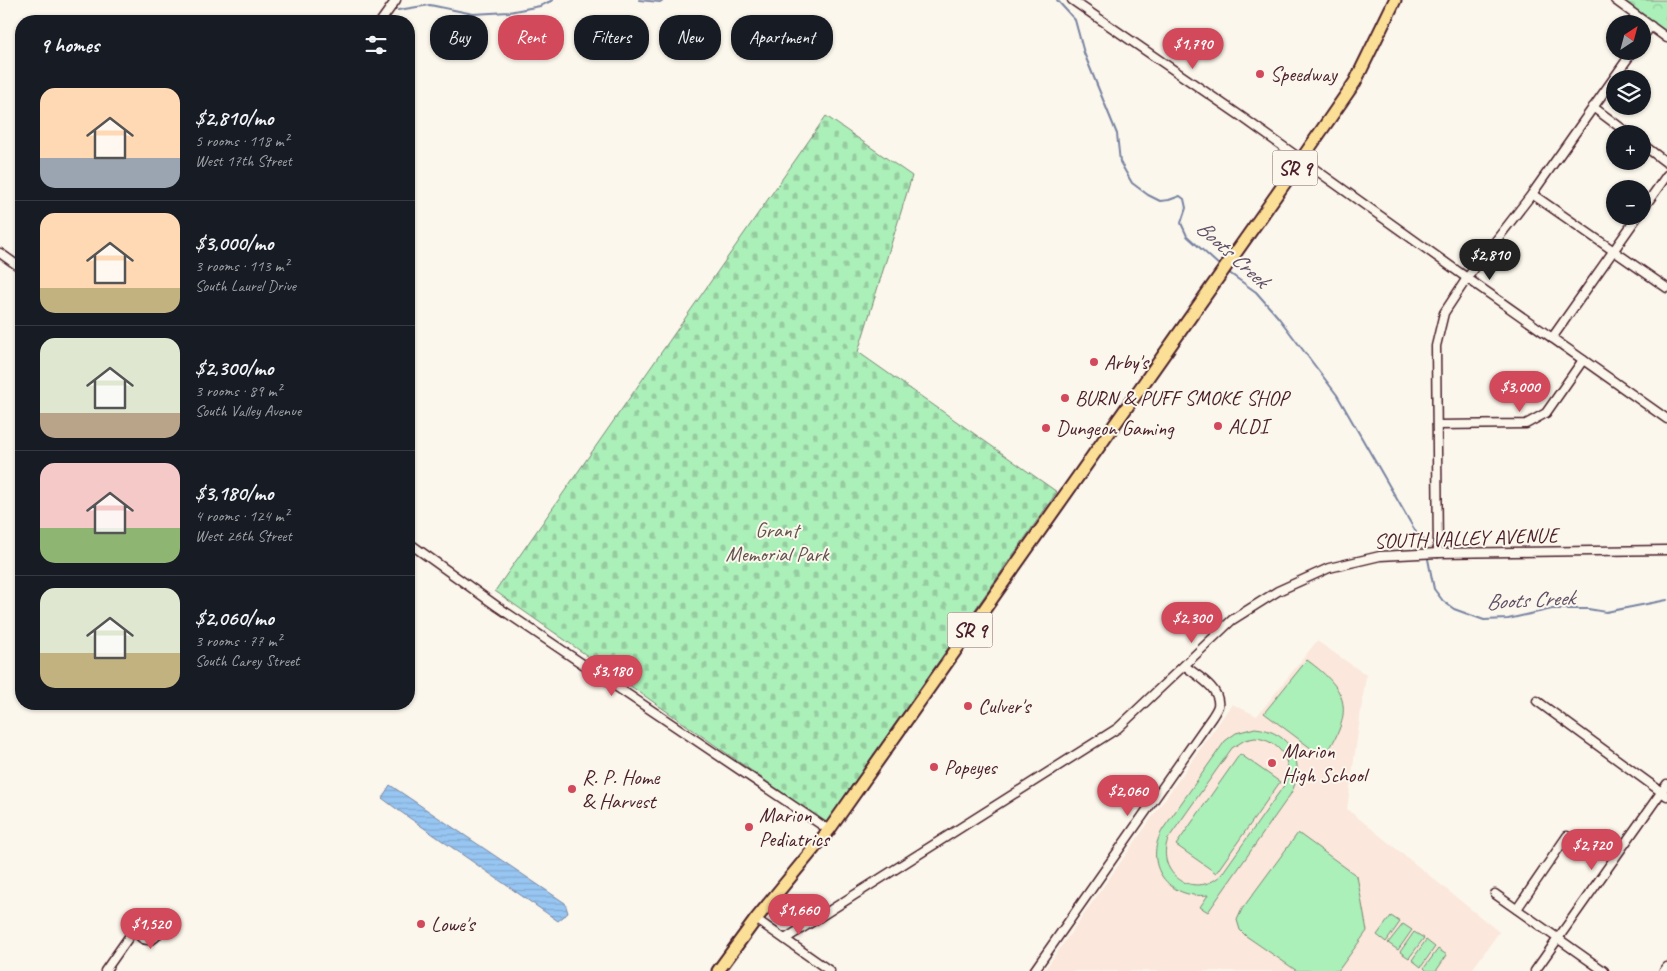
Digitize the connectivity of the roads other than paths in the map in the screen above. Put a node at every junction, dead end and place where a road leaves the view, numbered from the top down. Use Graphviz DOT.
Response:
graph roads {
  1 [pos="396,0"];
  2 [pos="1072,0"];
  3 [pos="1395,0"];
  4 [pos="1614,0"];
  5 [pos="385,15"];
  6 [pos="1635,15"];
  7 [pos="1651,26"];
  8 [pos="1667,38"];
  9 [pos="1627,60"];
  10 [pos="1593,107"];
  11 [pos="1617,125"];
  12 [pos="1651,151"];
  13 [pos="1301,160"];
  14 [pos="1667,163"];
  15 [pos="1667,176"];
  16 [pos="1532,194"];
  17 [pos="1651,198"];
  18 [pos="1632,225"];
  19 [pos="1614,251"];
  20 [pos="0,254"];
  21 [pos="15,264"];
  22 [pos="1467,278"];
  23 [pos="1667,288"];
  24 [pos="1552,338"];
  25 [pos="1583,360"];
  26 [pos="1667,419"];
  27 [pos="1437,425"];
  28 [pos="415,547"];
  29 [pos="1667,550"];
  30 [pos="1438,553"];
  31 [pos="1185,666"];
  32 [pos="1537,701"];
  33 [pos="1667,784"];
  34 [pos="1664,794"];
  35 [pos="829,830"];
  36 [pos="1567,836"];
  37 [pos="1495,894"];
  38 [pos="1517,910"];
  39 [pos="756,919"];
  40 [pos="138,931"];
  41 [pos="1558,938"];
  42 [pos="785,939"];
  43 [pos="1667,967"];
  44 [pos="105,971"];
  45 [pos="718,971"];
  46 [pos="830,971"];
  47 [pos="1034,971"];
  48 [pos="1535,971"];
  49 [pos="1604,971"];
  50 [pos="1664,971"];
  1 -- 5 [label="street"];
  2 -- 13 [label="street"];
  3 -- 13 [label="highway, SR 9"];
  4 -- 6 [label="street"];
  7 -- 8 [label="street"];
  9 -- 10 [label="street"];
  10 -- 11 [label="street"];
  10 -- 16 [label="street"];
  12 -- 14 [label="street"];
  13 -- 22 [label="street"];
  13 -- 35 [label="highway, SR 9"];
  15 -- 17 [label="street"];
  16 -- 19 [label="street"];
  16 -- 22 [label="street"];
  18 -- 19 [label="street"];
  19 -- 23 [label="street"];
  19 -- 24 [label="street"];
  20 -- 21 [label="street"];
  22 -- 24 [label="street"];
  22 -- 27 [label="street"];
  24 -- 25 [label="street"];
  25 -- 26 [label="street"];
  25 -- 27 [label="street"];
  27 -- 30 [label="street"];
  28 -- 35 [label="street"];
  29 -- 30 [label="street, SOUTH VALLEY AVENUE"];
  30 -- 31 [label="street, SOUTH VALLEY AVENUE"];
  31 -- 42 [label="street, SOUTH VALLEY AVENUE"];
  31 -- 47 [label="street"];
  32 -- 34 [label="street"];
  33 -- 34 [label="street"];
  34 -- 41 [label="street"];
  35 -- 39 [label="highway, SR 9"];
  36 -- 38 [label="street"];
  37 -- 38 [label="street"];
  38 -- 41 [label="street"];
  39 -- 42 [label="street"];
  39 -- 45 [label="highway, SR 9"];
  40 -- 44 [label="street"];
  41 -- 48 [label="street"];
  41 -- 49 [label="street"];
  42 -- 46 [label="street"];
  43 -- 50 [label="street"];
}
